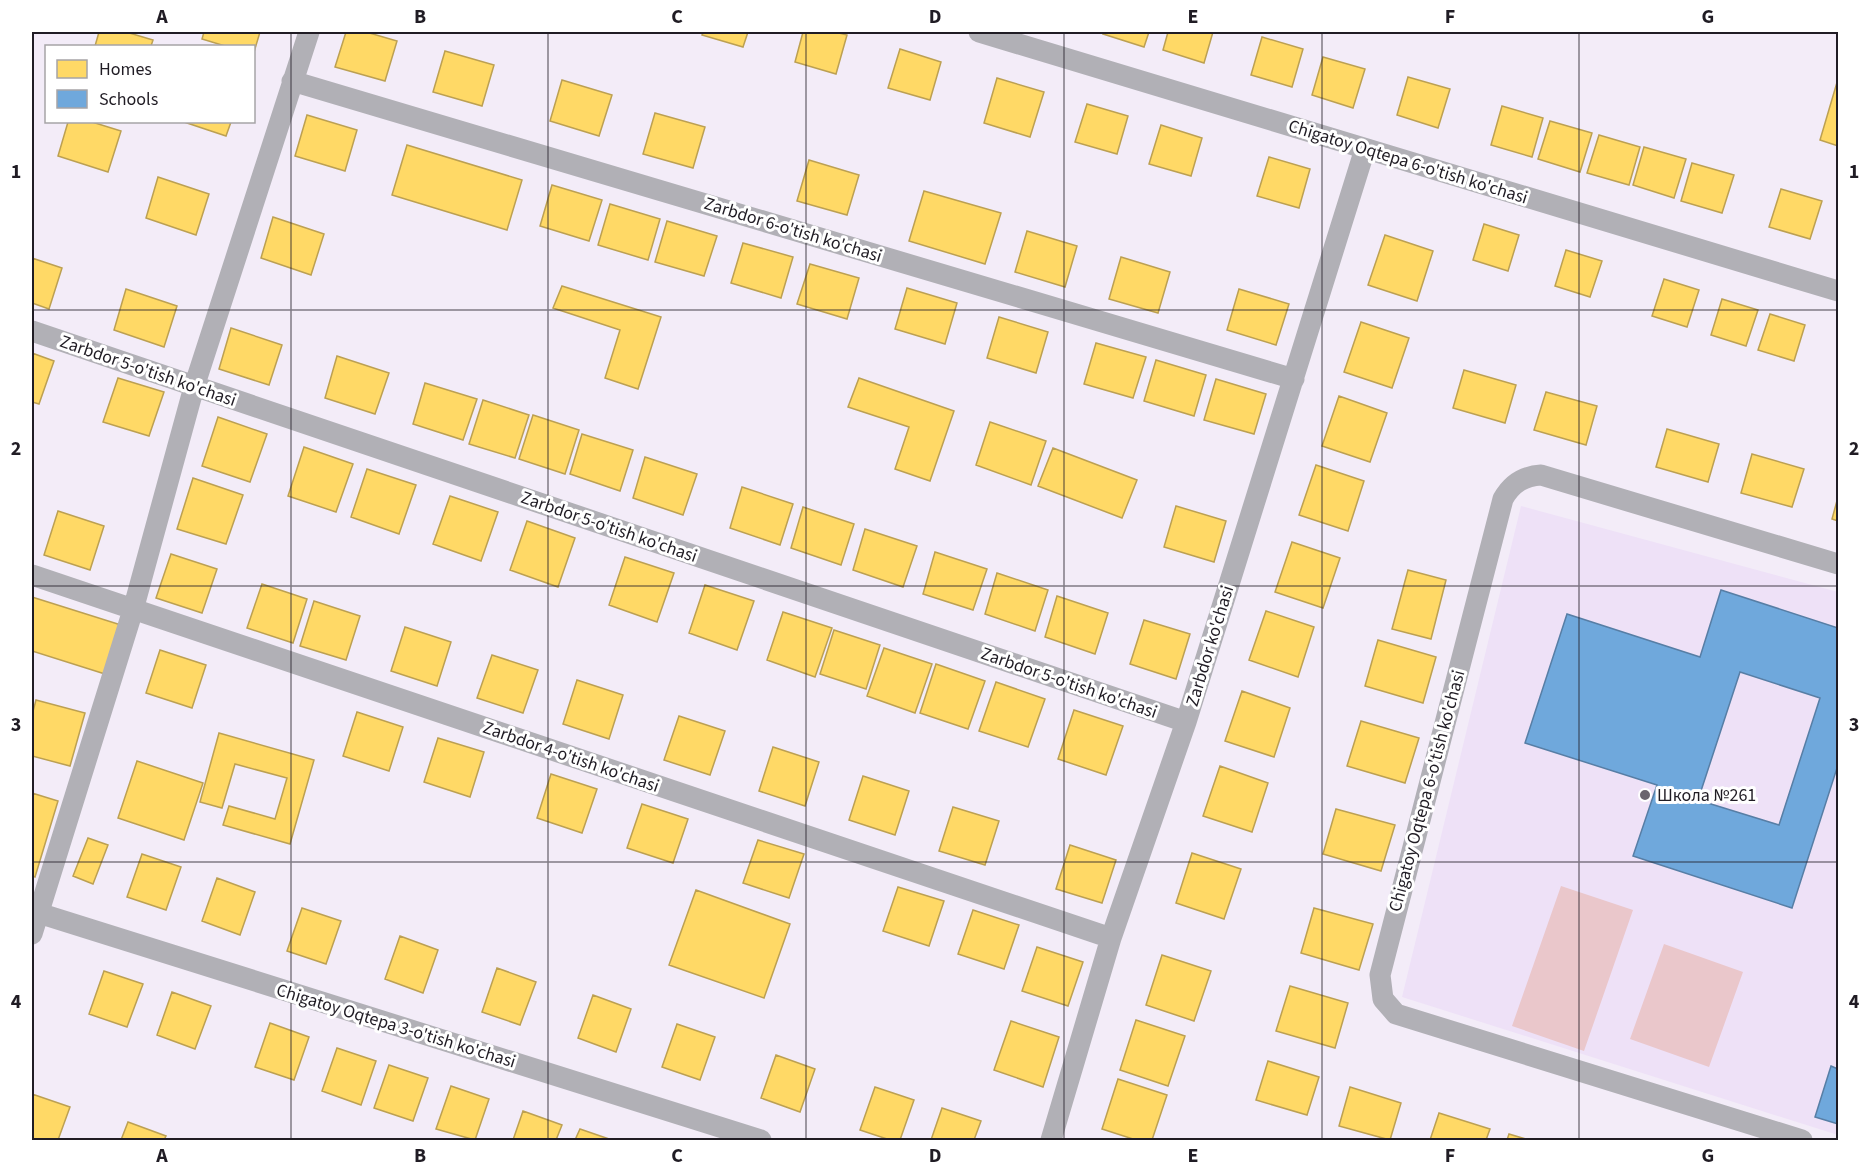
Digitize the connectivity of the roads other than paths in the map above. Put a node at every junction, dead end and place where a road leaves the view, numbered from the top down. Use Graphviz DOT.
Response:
graph roads {
  1 [pos="309,32"];
  2 [pos="979,32"];
  3 [pos="292,81"];
  4 [pos="1365,149"];
  5 [pos="1839,291"];
  6 [pos="32,331"];
  7 [pos="1294,379"];
  8 [pos="194,387"];
  9 [pos="1839,564"];
  10 [pos="32,574"];
  11 [pos="133,610"];
  12 [pos="1186,722"];
  13 [pos="35,912"];
  14 [pos="32,934"];
  15 [pos="1111,938"];
  16 [pos="761,1140"];
  17 [pos="1051,1140"];
  18 [pos="1802,1140"];
  1 -- 3 [label="street"];
  2 -- 4 [label="street, Chigatoy Oqtepa 6-o'tish ko'chasi"];
  3 -- 7 [label="street, Zarbdor 6-o'tish ko'chasi"];
  3 -- 8 [label="street"];
  4 -- 5 [label="street, Chigatoy Oqtepa 6-o'tish ko'chasi"];
  4 -- 7 [label="street, Zarbdor ko'chasi"];
  6 -- 8 [label="street, Zarbdor 5-o'tish ko'chasi"];
  7 -- 12 [label="street, Zarbdor ko'chasi"];
  8 -- 11 [label="street"];
  8 -- 12 [label="street, Zarbdor 5-o'tish ko'chasi"];
  9 -- 18 [label="street, Chigatoy Oqtepa 6-o'tish ko'chasi"];
  10 -- 11 [label="street, Zarbdor 4-o'tish ko'chasi"];
  11 -- 13 [label="street"];
  11 -- 15 [label="street, Zarbdor 4-o'tish ko'chasi"];
  12 -- 15 [label="street, Zarbdor ko'chasi"];
  13 -- 14 [label="street"];
  13 -- 16 [label="street, Chigatoy Oqtepa 3-o'tish ko'chasi"];
  15 -- 17 [label="street, Zarbdor ko'chasi"];
}
